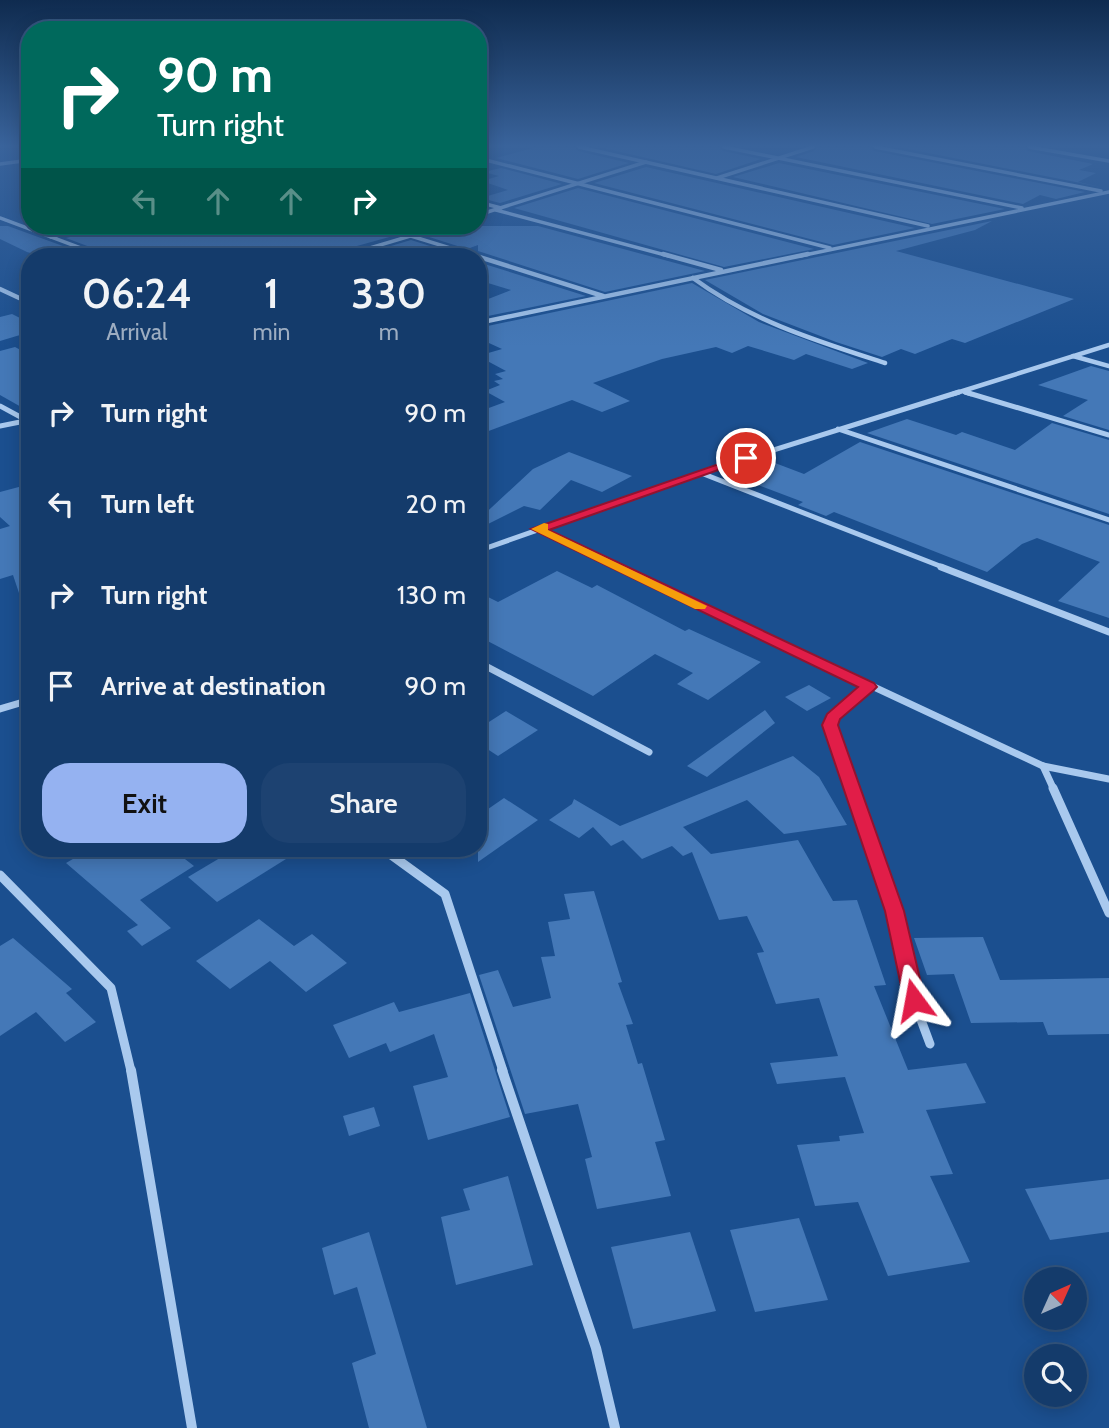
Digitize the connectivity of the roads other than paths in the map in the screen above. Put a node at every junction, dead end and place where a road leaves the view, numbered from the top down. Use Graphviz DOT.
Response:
graph roads {
  1 [pos="510,214"];
  2 [pos="695,214"];
  3 [pos="873,214"];
  4 [pos="1001,214"];
  5 [pos="0,218"];
  6 [pos="21,226"];
  7 [pos="932,227"];
  8 [pos="46,235"];
  9 [pos="59,235"];
  10 [pos="414,235"];
  11 [pos="411,236"];
  12 [pos="51,237"];
  13 [pos="80,248"];
  14 [pos="370,248"];
  15 [pos="450,248"];
  16 [pos="832,249"];
  17 [pos="487,260"];
  18 [pos="725,271"];
  19 [pos="693,278"];
  20 [pos="0,289"];
  21 [pos="604,296"];
  22 [pos="21,299"];
  23 [pos="487,319"];
  24 [pos="490,320"];
  25 [pos="487,321"];
  26 [pos="1109,345"];
  27 [pos="1073,356"];
  28 [pos="885,363"];
  29 [pos="1109,366"];
  30 [pos="964,392"];
  31 [pos="0,406"];
  32 [pos="21,416"];
  33 [pos="21,422"];
  34 [pos="0,426"];
  35 [pos="838,429"];
  36 [pos="1109,435"];
  37 [pos="700,473"];
  38 [pos="1109,520"];
  39 [pos="537,529"];
  40 [pos="487,548"];
  41 [pos="1109,632"];
  42 [pos="487,667"];
  43 [pos="869,687"];
  44 [pos="21,703"];
  45 [pos="0,709"];
  46 [pos="649,752"];
  47 [pos="1043,766"];
  48 [pos="1109,779"];
  49 [pos="394,857"];
  50 [pos="0,875"];
  51 [pos="1109,913"];
  52 [pos="930,1044"];
  53 [pos="192,1428"];
  54 [pos="615,1428"];
  1 -- 18 [label="street"];
  2 -- 16 [label="street"];
  3 -- 7 [label="street"];
  4 -- 7 [label="street"];
  5 -- 6 [label="street"];
  7 -- 16 [label="street"];
  8 -- 12 [label="street"];
  9 -- 12 [label="street"];
  10 -- 11 [label="street"];
  11 -- 14 [label="street"];
  11 -- 15 [label="street"];
  12 -- 13 [label="street"];
  16 -- 18 [label="street"];
  17 -- 21 [label="street"];
  18 -- 19 [label="street"];
  19 -- 21 [label="street"];
  19 -- 28 [label="street"];
  20 -- 22 [label="street"];
  21 -- 24 [label="street"];
  23 -- 24 [label="street"];
  24 -- 25 [label="street"];
  26 -- 27 [label="street"];
  27 -- 29 [label="street"];
  27 -- 30 [label="street"];
  30 -- 35 [label="street"];
  30 -- 36 [label="street"];
  31 -- 32 [label="street"];
  33 -- 34 [label="street"];
  35 -- 37 [label="street"];
  35 -- 38 [label="street"];
  37 -- 39 [label="street"];
  37 -- 41 [label="street"];
  39 -- 40 [label="street"];
  39 -- 43 [label="street"];
  42 -- 46 [label="street"];
  43 -- 47 [label="street"];
  43 -- 52 [label="street"];
  44 -- 45 [label="street"];
  47 -- 48 [label="street"];
  47 -- 51 [label="street"];
  49 -- 54 [label="street"];
  50 -- 53 [label="street"];
}
